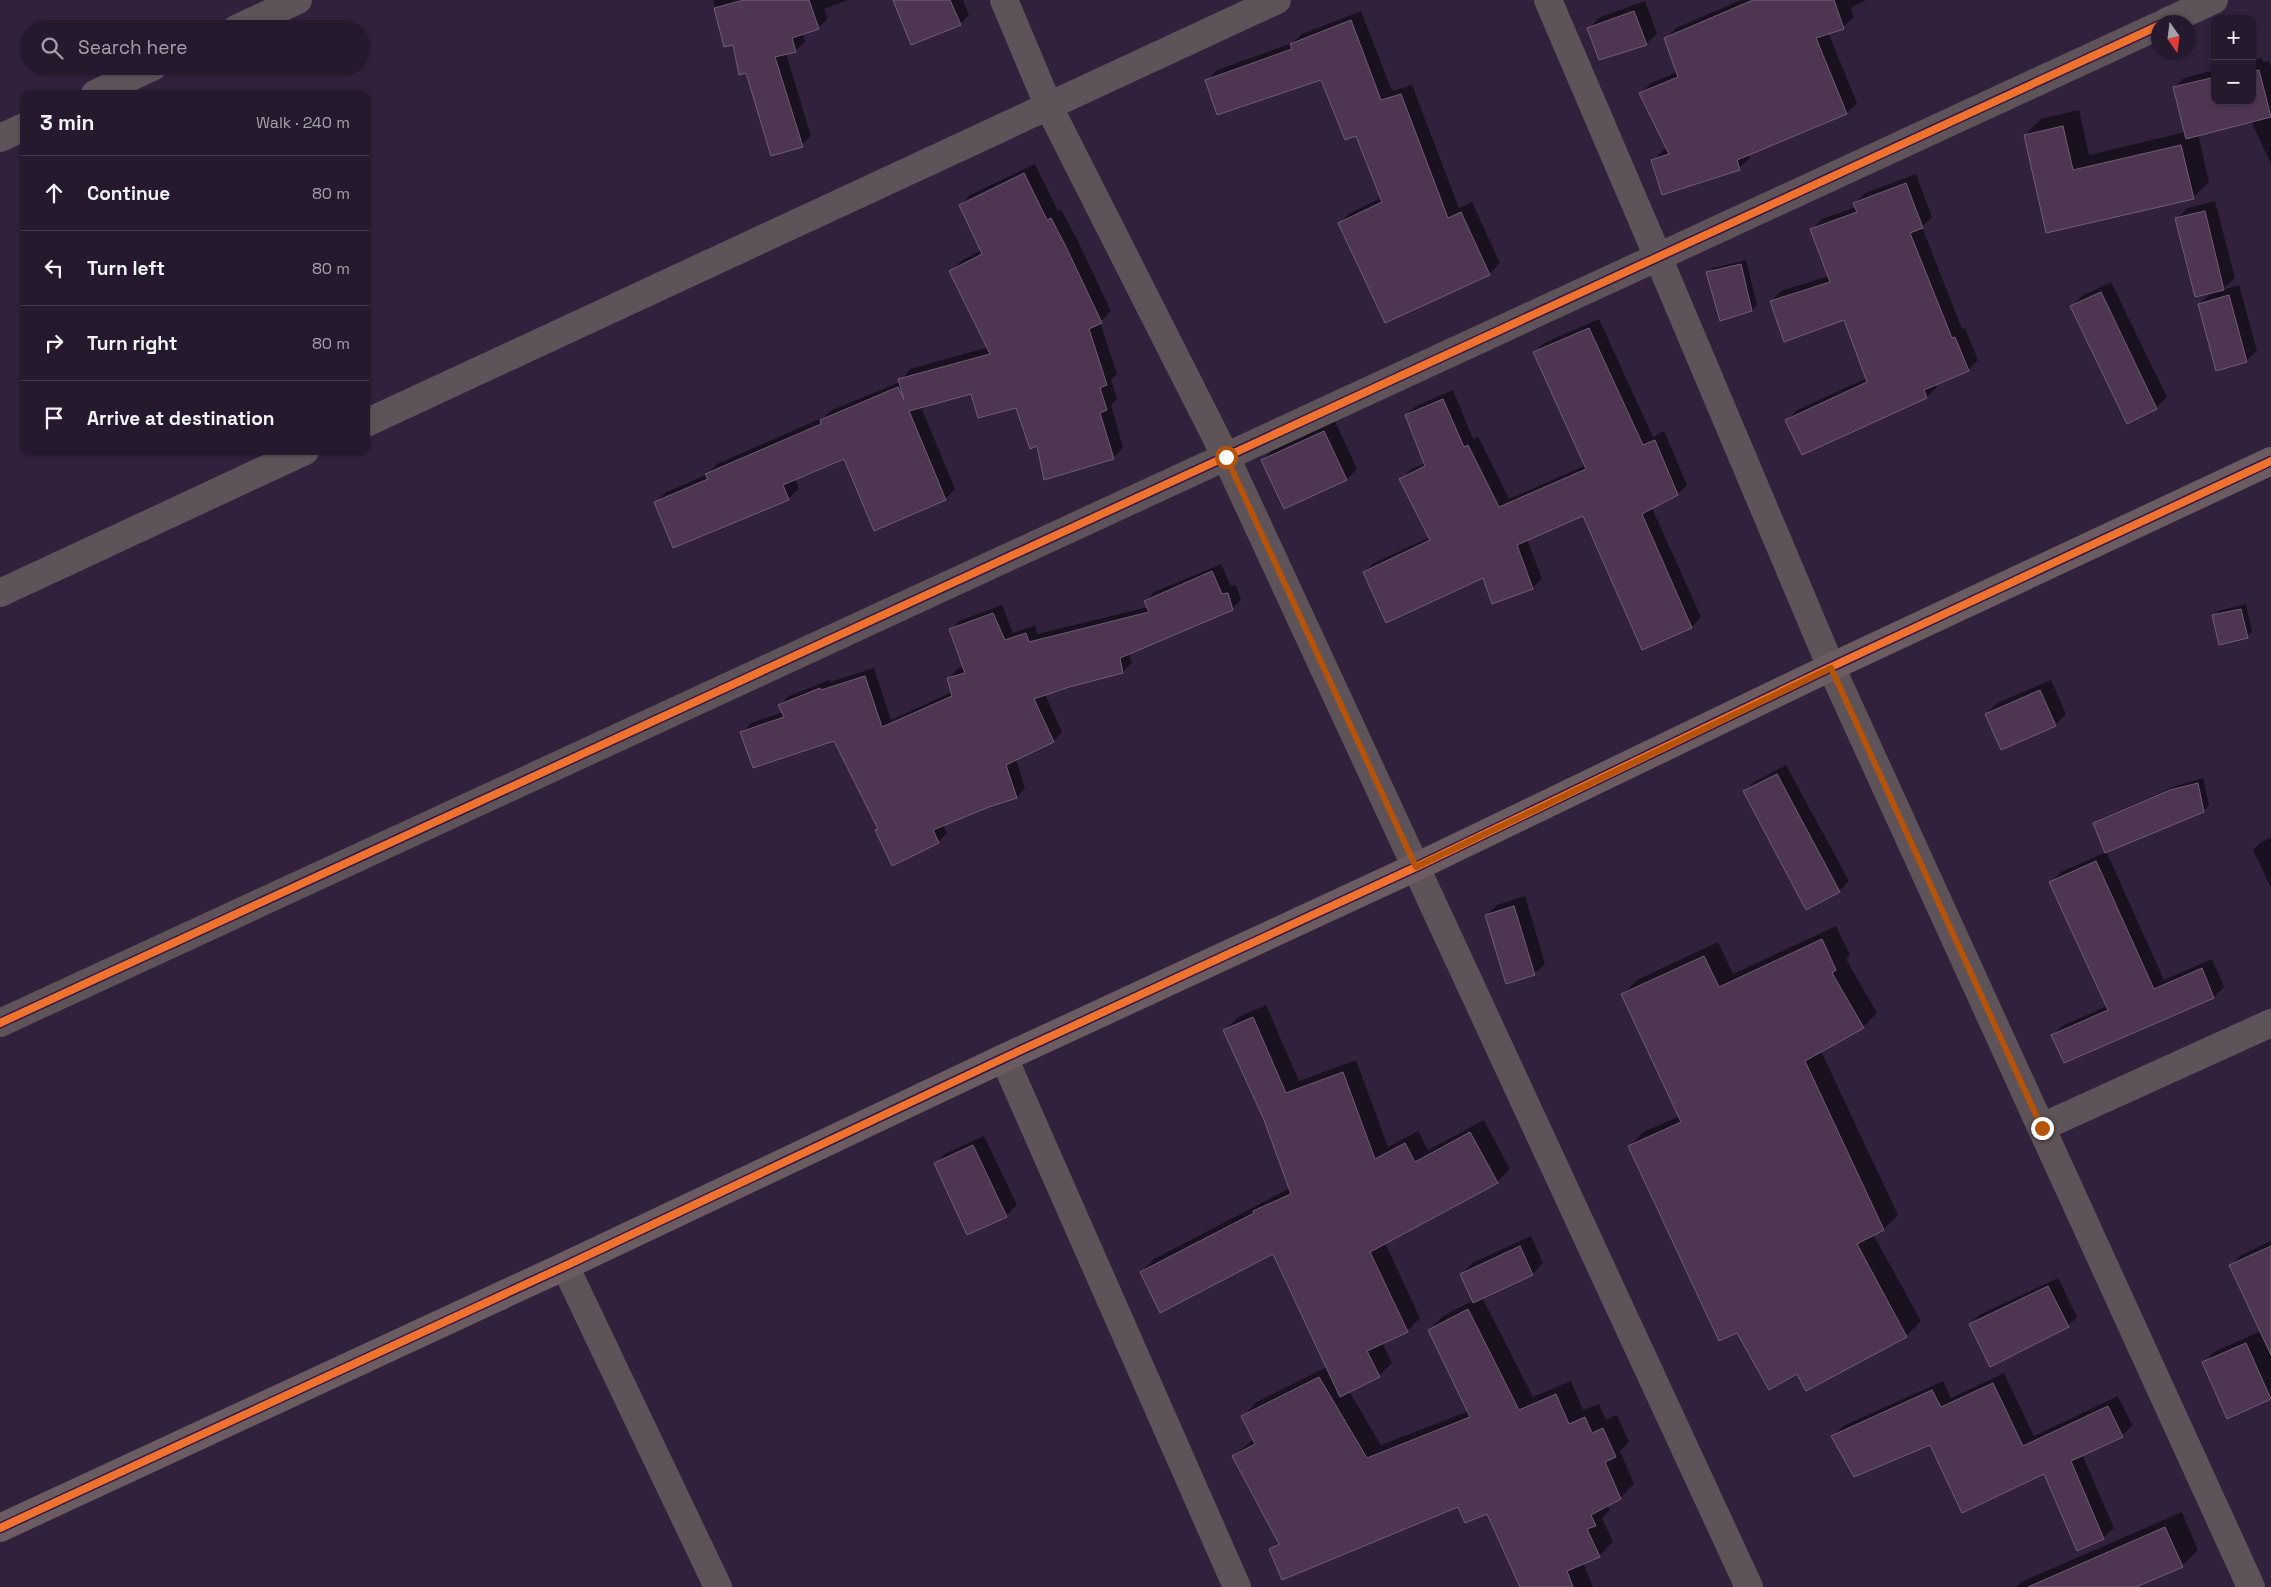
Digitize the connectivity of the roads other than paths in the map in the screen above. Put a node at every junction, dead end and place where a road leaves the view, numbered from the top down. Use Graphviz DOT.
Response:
graph roads {
  1 [pos="298,0"];
  2 [pos="1004,0"];
  3 [pos="1276,0"];
  4 [pos="1548,0"];
  5 [pos="2214,0"];
  6 [pos="2181,15"];
  7 [pos="255,20"];
  8 [pos="2151,29"];
  9 [pos="135,75"];
  10 [pos="103,90"];
  11 [pos="1049,107"];
  12 [pos="20,129"];
  13 [pos="0,138"];
  14 [pos="1658,256"];
  15 [pos="370,421"];
  16 [pos="296,455"];
  17 [pos="1226,457"];
  18 [pos="2271,461"];
  19 [pos="0,592"];
  20 [pos="1831,668"];
  21 [pos="1416,867"];
  22 [pos="0,1023"];
  23 [pos="2271,1023"];
  24 [pos="1004,1058"];
  25 [pos="2042,1128"];
  26 [pos="565,1266"];
  27 [pos="0,1528"];
  28 [pos="718,1587"];
  29 [pos="1237,1587"];
  30 [pos="1749,1587"];
  31 [pos="2250,1587"];
  1 -- 7 [label="street"];
  2 -- 11 [label="street"];
  3 -- 11 [label="street"];
  4 -- 14 [label="street"];
  5 -- 6 [label="street"];
  8 -- 14 [label="street"];
  9 -- 10 [label="street"];
  11 -- 15 [label="street"];
  11 -- 17 [label="street"];
  12 -- 13 [label="street"];
  14 -- 17 [label="street"];
  14 -- 20 [label="street"];
  16 -- 19 [label="street"];
  17 -- 21 [label="street"];
  17 -- 22 [label="street"];
  18 -- 20 [label="street"];
  20 -- 21 [label="street"];
  20 -- 25 [label="street"];
  21 -- 24 [label="street"];
  21 -- 30 [label="street"];
  23 -- 25 [label="street"];
  24 -- 26 [label="street"];
  24 -- 29 [label="street"];
  25 -- 31 [label="street"];
  26 -- 27 [label="street"];
  26 -- 28 [label="street"];
}
